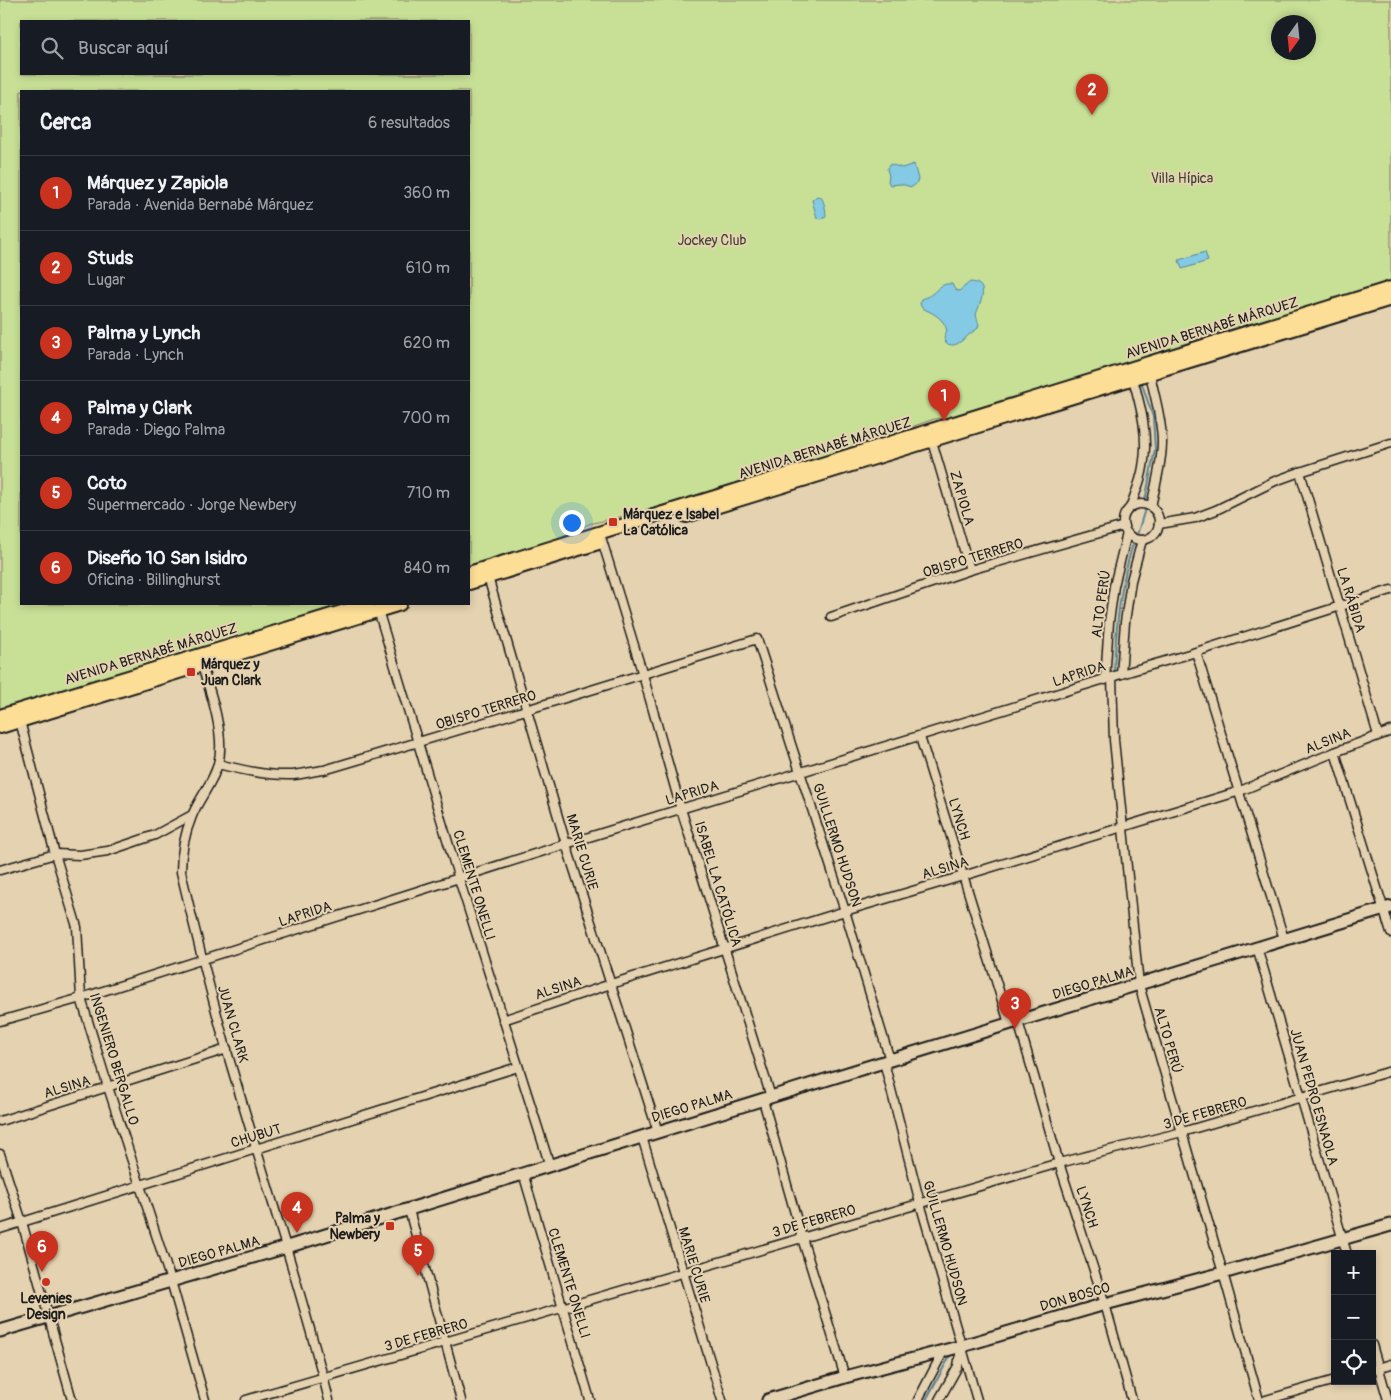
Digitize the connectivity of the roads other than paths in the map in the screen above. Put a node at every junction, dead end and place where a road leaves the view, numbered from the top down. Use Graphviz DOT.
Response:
graph roads {
  1 [pos="1391,288"];
  2 [pos="1391,299"];
  3 [pos="1150,373"];
  4 [pos="1133,379"];
  5 [pos="931,436"];
  6 [pos="1391,444"];
  7 [pos="1300,472"];
  8 [pos="1152,507"];
  9 [pos="1130,508"];
  10 [pos="1159,524"];
  11 [pos="1125,529"];
  12 [pos="601,537"];
  13 [pos="1142,540"];
  14 [pos="970,570"];
  15 [pos="470,573"];
  16 [pos="488,577"];
  17 [pos="470,583"];
  18 [pos="1391,590"];
  19 [pos="391,605"];
  20 [pos="1340,606"];
  21 [pos="373,607"];
  22 [pos="831,617"];
  23 [pos="757,639"];
  24 [pos="1196,652"];
  25 [pos="200,660"];
  26 [pos="1121,674"];
  27 [pos="643,675"];
  28 [pos="1108,678"];
  29 [pos="526,710"];
  30 [pos="0,716"];
  31 [pos="20,721"];
  32 [pos="0,727"];
  33 [pos="1391,731"];
  34 [pos="1378,735"];
  35 [pos="920,736"];
  36 [pos="417,743"];
  37 [pos="1335,752"];
  38 [pos="218,764"];
  39 [pos="801,773"];
  40 [pos="1240,790"];
  41 [pos="681,809"];
  42 [pos="192,815"];
  43 [pos="1123,827"];
  44 [pos="566,844"];
  45 [pos="55,854"];
  46 [pos="0,870"];
  47 [pos="963,876"];
  48 [pos="459,879"];
  49 [pos="1388,908"];
  50 [pos="845,911"];
  51 [pos="1391,933"];
  52 [pos="1284,938"];
  53 [pos="1257,947"];
  54 [pos="725,948"];
  55 [pos="202,960"];
  56 [pos="610,984"];
  57 [pos="1138,985"];
  58 [pos="81,998"];
  59 [pos="503,1020"];
  60 [pos="0,1021"];
  61 [pos="1014,1022"];
  62 [pos="227,1049"];
  63 [pos="887,1061"];
  64 [pos="518,1067"];
  65 [pos="1391,1071"];
  66 [pos="108,1087"];
  67 [pos="767,1098"];
  68 [pos="1301,1098"];
  69 [pos="0,1121"];
  70 [pos="658,1132"];
  71 [pos="1182,1132"];
  72 [pos="642,1137"];
  73 [pos="257,1149"];
  74 [pos="0,1154"];
  75 [pos="1060,1163"];
  76 [pos="550,1166"];
  77 [pos="523,1174"];
  78 [pos="141,1185"];
  79 [pos="920,1204"];
  80 [pos="408,1210"];
  81 [pos="22,1222"];
  82 [pos="1391,1225"];
  83 [pos="0,1229"];
  84 [pos="802,1238"];
  85 [pos="1343,1238"];
  86 [pos="287,1247"];
  87 [pos="1346,1250"];
  88 [pos="683,1272"];
  89 [pos="1223,1273"];
  90 [pos="172,1281"];
  91 [pos="1104,1304"];
  92 [pos="564,1308"];
  93 [pos="49,1317"];
  94 [pos="0,1331"];
  95 [pos="444,1342"];
  96 [pos="962,1346"];
  97 [pos="944,1350"];
  98 [pos="1391,1364"];
  99 [pos="1376,1369"];
  100 [pos="1376,1371"];
  101 [pos="323,1377"];
  102 [pos="845,1377"];
  103 [pos="1331,1381"];
  104 [pos="72,1400"];
  105 [pos="206,1400"];
  106 [pos="246,1400"];
  107 [pos="329,1400"];
  108 [pos="461,1400"];
  109 [pos="590,1400"];
  110 [pos="722,1400"];
  111 [pos="768,1400"];
  112 [pos="918,1400"];
  113 [pos="940,1400"];
  114 [pos="977,1400"];
  115 [pos="1132,1400"];
  116 [pos="1259,1400"];
  117 [pos="1266,1400"];
  118 [pos="1388,1400"];
  1 -- 5 [label="main road, AVENIDA BERNABÉ MÁRQUEZ"];
  2 -- 3 [label="main road, AVENIDA BERNABÉ MÁRQUEZ"];
  3 -- 4 [label="main road, AVENIDA BERNABÉ MÁRQUEZ"];
  3 -- 8 [label="street"];
  4 -- 5 [label="main road, AVENIDA BERNABÉ MÁRQUEZ"];
  4 -- 9 [label="street"];
  5 -- 12 [label="main road, AVENIDA BERNABÉ MÁRQUEZ"];
  5 -- 14 [label="street, ZAPIOLA"];
  6 -- 7 [label="street"];
  7 -- 10 [label="street"];
  7 -- 20 [label="street, LA RÁBIDA"];
  8 -- 9 [label="street"];
  8 -- 10 [label="street"];
  9 -- 11 [label="street"];
  10 -- 13 [label="street"];
  11 -- 13 [label="street"];
  11 -- 14 [label="street, OBISPO TERRERO"];
  11 -- 28 [label="street, ALTO PERÚ"];
  12 -- 15 [label="main road, AVENIDA BERNABÉ MÁRQUEZ"];
  12 -- 16 [label="main road, AVENIDA BERNABÉ MÁRQUEZ"];
  12 -- 27 [label="street, ISABEL LA CATÓLICA"];
  13 -- 26 [label="street, ALTO PERÚ"];
  14 -- 22 [label="street, OBISPO TERRERO"];
  16 -- 17 [label="main road, AVENIDA BERNABÉ MÁRQUEZ"];
  16 -- 29 [label="street, MARIE CURIE"];
  18 -- 20 [label="street, LAPRIDA"];
  19 -- 21 [label="main road, AVENIDA BERNABÉ MÁRQUEZ"];
  20 -- 24 [label="street, LAPRIDA"];
  20 -- 34 [label="street, LA RÁBIDA"];
  21 -- 25 [label="main road, AVENIDA BERNABÉ MÁRQUEZ"];
  21 -- 36 [label="street, CLEMENTE ONELLI"];
  23 -- 27 [label="street, OBISPO TERRERO"];
  23 -- 39 [label="street, GUILLERMO HUDSON"];
  24 -- 26 [label="street, LAPRIDA"];
  24 -- 40 [label="street"];
  25 -- 30 [label="main road, AVENIDA BERNABÉ MÁRQUEZ"];
  25 -- 31 [label="main road, AVENIDA BERNABÉ MÁRQUEZ"];
  25 -- 38 [label="street, JUAN CLARK"];
  26 -- 28 [label="street, LAPRIDA"];
  27 -- 29 [label="street, OBISPO TERRERO"];
  27 -- 41 [label="street, ISABEL LA CATÓLICA"];
  28 -- 35 [label="street, LAPRIDA"];
  28 -- 43 [label="street, ALTO PERÚ"];
  29 -- 36 [label="street, OBISPO TERRERO"];
  29 -- 44 [label="street, MARIE CURIE"];
  31 -- 32 [label="main road, AVENIDA BERNABÉ MÁRQUEZ"];
  31 -- 45 [label="street, INGENIERO BERGALLO"];
  33 -- 34 [label="street, ALSINA"];
  34 -- 37 [label="street, ALSINA"];
  35 -- 39 [label="street, LAPRIDA"];
  35 -- 47 [label="street, LYNCH"];
  36 -- 38 [label="street, OBISPO TERRERO"];
  36 -- 48 [label="street, CLEMENTE ONELLI"];
  37 -- 40 [label="street, ALSINA"];
  37 -- 49 [label="street"];
  38 -- 42 [label="street, JUAN CLARK"];
  39 -- 41 [label="street, LAPRIDA"];
  39 -- 50 [label="street, GUILLERMO HUDSON"];
  40 -- 43 [label="street, ALSINA"];
  40 -- 52 [label="street"];
  41 -- 44 [label="street, LAPRIDA"];
  41 -- 54 [label="street, ISABEL LA CATÓLICA"];
  42 -- 45 [label="street"];
  42 -- 55 [label="street, JUAN CLARK"];
  43 -- 47 [label="street, ALSINA"];
  43 -- 57 [label="street, ALTO PERÚ"];
  44 -- 48 [label="street, LAPRIDA"];
  44 -- 56 [label="street, MARIE CURIE"];
  45 -- 46 [label="street"];
  45 -- 58 [label="street, INGENIERO BERGALLO"];
  47 -- 50 [label="street, ALSINA"];
  47 -- 61 [label="street, LYNCH"];
  48 -- 55 [label="street, LAPRIDA"];
  48 -- 59 [label="street, CLEMENTE ONELLI"];
  49 -- 51 [label="street"];
  49 -- 52 [label="main road, DIEGO PALMA"];
  50 -- 54 [label="street, ALSINA"];
  50 -- 63 [label="street, GUILLERMO HUDSON"];
  52 -- 53 [label="main road, DIEGO PALMA"];
  53 -- 57 [label="main road, DIEGO PALMA"];
  53 -- 68 [label="street, JUAN PEDRO ESNAOLA"];
  54 -- 56 [label="street, ALSINA"];
  54 -- 67 [label="street, ISABEL LA CATÓLICA"];
  55 -- 58 [label="street, LAPRIDA"];
  55 -- 62 [label="street, JUAN CLARK"];
  56 -- 59 [label="street, ALSINA"];
  56 -- 70 [label="street, MARIE CURIE"];
  57 -- 61 [label="main road, DIEGO PALMA"];
  57 -- 71 [label="street, ALTO PERÚ"];
  58 -- 60 [label="street, LAPRIDA"];
  58 -- 66 [label="street, INGENIERO BERGALLO"];
  59 -- 64 [label="street, CLEMENTE ONELLI"];
  61 -- 63 [label="main road, DIEGO PALMA"];
  61 -- 75 [label="street, LYNCH"];
  62 -- 66 [label="street, ALSINA"];
  62 -- 73 [label="street, JUAN CLARK"];
  63 -- 67 [label="main road, DIEGO PALMA"];
  63 -- 79 [label="street, GUILLERMO HUDSON"];
  64 -- 73 [label="street, CHUBUT"];
  64 -- 76 [label="street, CLEMENTE ONELLI"];
  65 -- 68 [label="street, 3 DE FEBRERO"];
  66 -- 69 [label="street, ALSINA"];
  66 -- 78 [label="street, INGENIERO BERGALLO"];
  67 -- 70 [label="main road, DIEGO PALMA"];
  67 -- 84 [label="street, ISABEL LA CATÓLICA"];
  68 -- 71 [label="street, 3 DE FEBRERO"];
  68 -- 85 [label="street, JUAN PEDRO ESNAOLA"];
  70 -- 72 [label="main road, DIEGO PALMA"];
  71 -- 75 [label="street, 3 DE FEBRERO"];
  71 -- 89 [label="street, ALTO PERÚ"];
  72 -- 76 [label="main road, DIEGO PALMA"];
  72 -- 88 [label="street, MARIE CURIE"];
  73 -- 78 [label="street, CHUBUT"];
  73 -- 86 [label="street, JUAN CLARK"];
  74 -- 81 [label="street"];
  75 -- 79 [label="street, 3 DE FEBRERO"];
  75 -- 91 [label="street, LYNCH"];
  76 -- 77 [label="main road, DIEGO PALMA"];
  77 -- 80 [label="main road, DIEGO PALMA"];
  77 -- 92 [label="street, CLEMENTE ONELLI"];
  78 -- 81 [label="street, CHUBUT"];
  78 -- 90 [label="street, INGENIERO BERGALLO"];
  79 -- 84 [label="street, 3 DE FEBRERO"];
  79 -- 96 [label="street, GUILLERMO HUDSON"];
  80 -- 86 [label="main road, DIEGO PALMA"];
  80 -- 95 [label="street"];
  81 -- 83 [label="street, CHUBUT"];
  81 -- 93 [label="street"];
  82 -- 85 [label="main road, DON BOSCO"];
  84 -- 88 [label="street, 3 DE FEBRERO"];
  84 -- 102 [label="street, ISABEL LA CATÓLICA"];
  85 -- 87 [label="street, JUAN PEDRO ESNAOLA"];
  85 -- 89 [label="main road, DON BOSCO"];
  86 -- 90 [label="main road, DIEGO PALMA"];
  86 -- 101 [label="street, JUAN CLARK"];
  88 -- 92 [label="street, 3 DE FEBRERO"];
  88 -- 110 [label="street, MARIE CURIE"];
  89 -- 91 [label="main road, DON BOSCO"];
  89 -- 116 [label="street, ALTO PERÚ"];
  90 -- 93 [label="main road, DIEGO PALMA"];
  90 -- 105 [label="street, INGENIERO BERGALLO"];
  91 -- 96 [label="main road, DON BOSCO"];
  91 -- 115 [label="street, LYNCH"];
  92 -- 95 [label="street, 3 DE FEBRERO"];
  92 -- 109 [label="street, CLEMENTE ONELLI"];
  93 -- 94 [label="main road, DIEGO PALMA"];
  93 -- 104 [label="street"];
  95 -- 101 [label="street, 3 DE FEBRERO"];
  95 -- 108 [label="street"];
  96 -- 97 [label="main road, DON BOSCO"];
  96 -- 113 [label="street"];
  96 -- 114 [label="street, GUILLERMO HUDSON"];
  97 -- 102 [label="main road, DON BOSCO"];
  97 -- 112 [label="street"];
  98 -- 99 [label="street"];
  100 -- 118 [label="street"];
  101 -- 106 [label="street, 3 DE FEBRERO"];
  101 -- 107 [label="street, JUAN CLARK"];
  102 -- 111 [label="main road, DON BOSCO"];
  103 -- 117 [label="street"];
}
